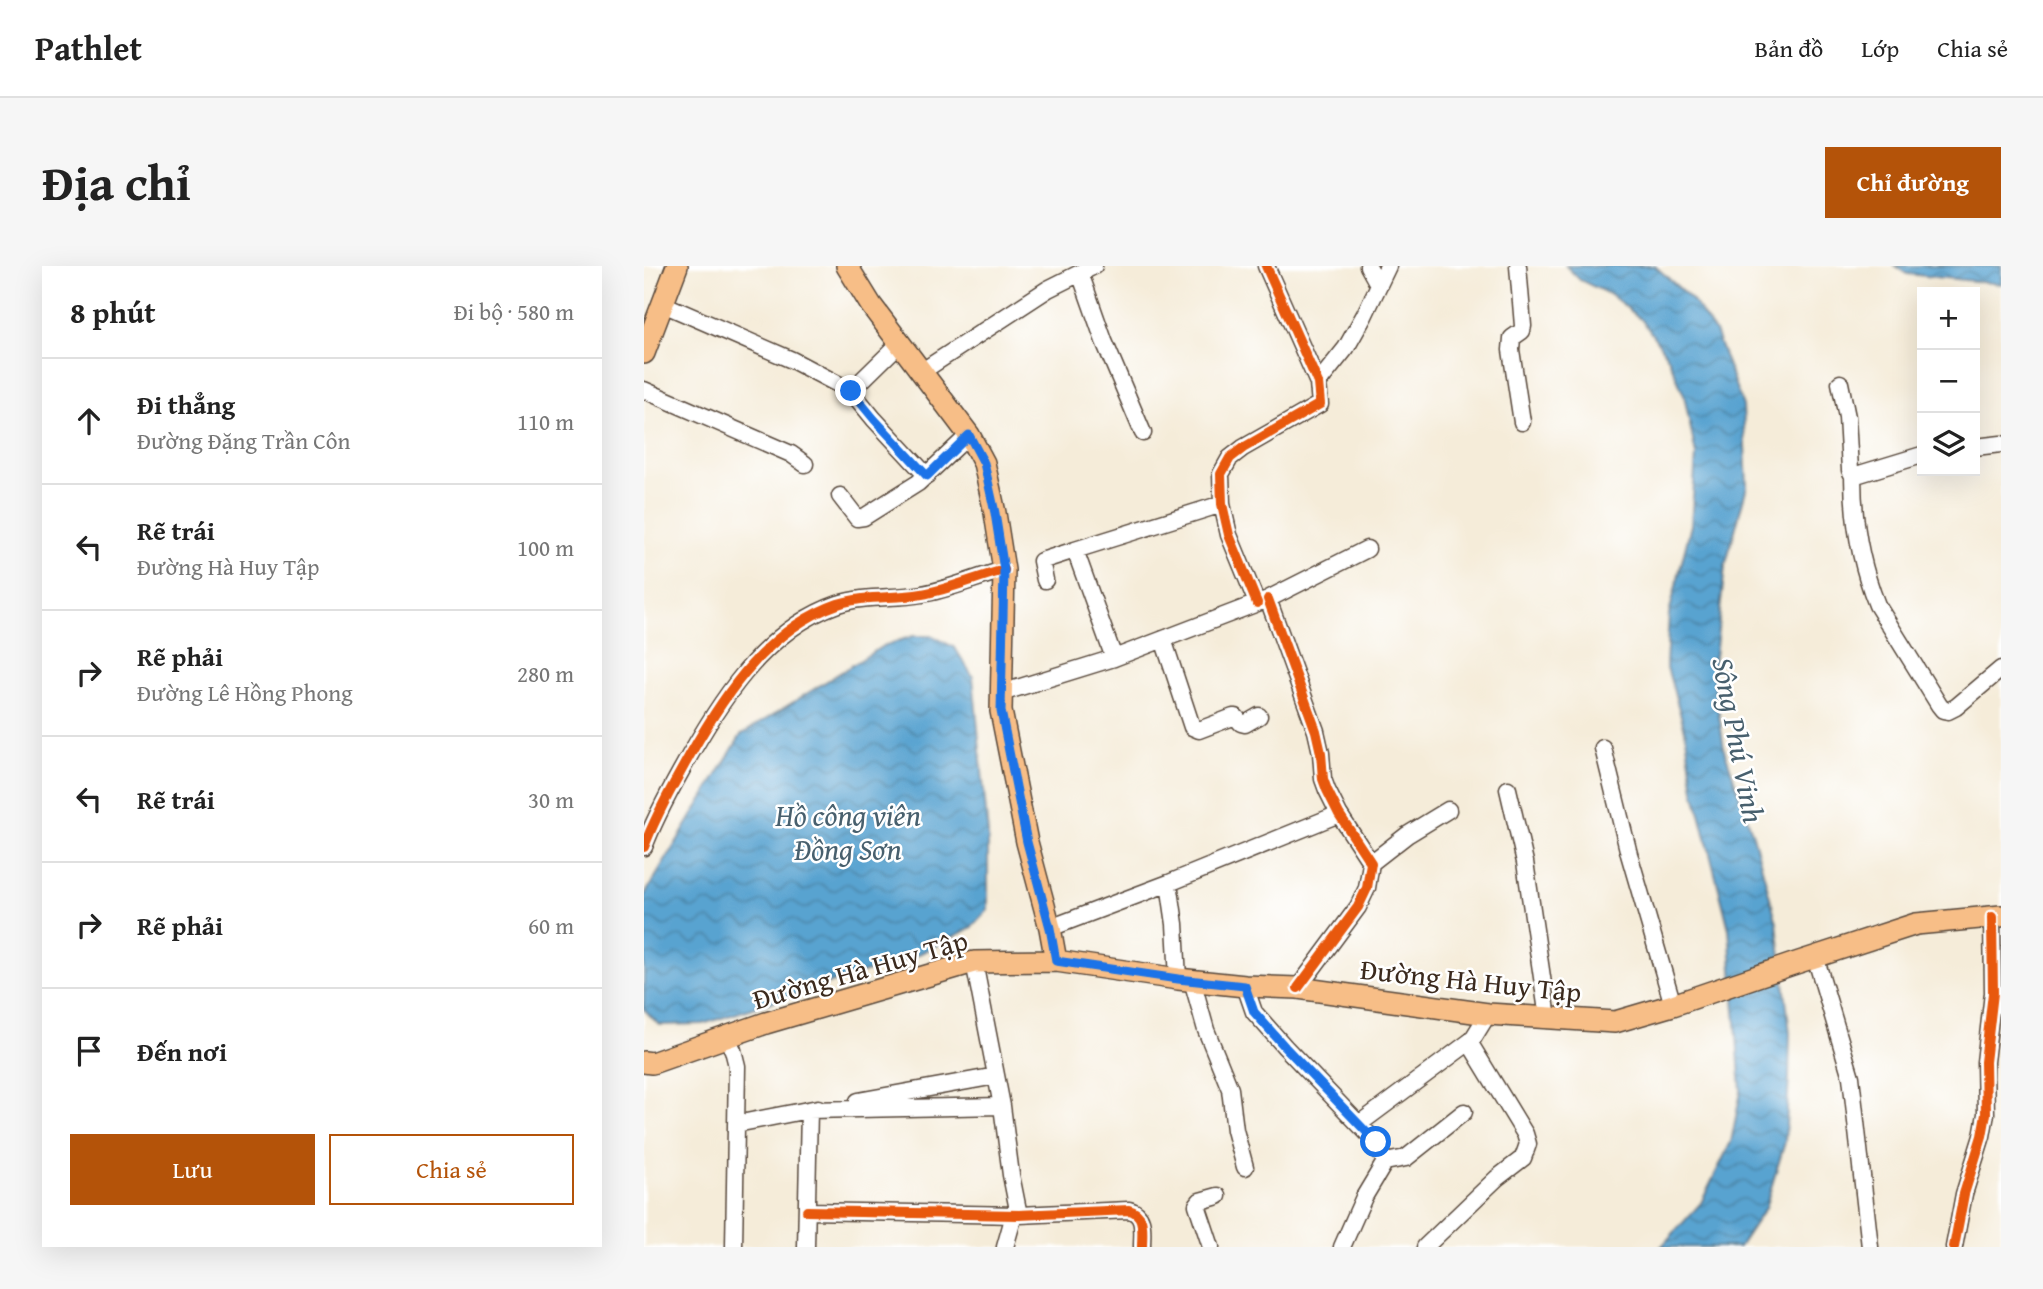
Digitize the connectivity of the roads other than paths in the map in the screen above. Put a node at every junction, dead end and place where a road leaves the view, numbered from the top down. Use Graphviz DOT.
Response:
graph roads {
  1 [pos="677,266"];
  2 [pos="847,266"];
  3 [pos="1266,266"];
  4 [pos="1368,266"];
  5 [pos="1388,266"];
  6 [pos="1518,266"];
  7 [pos="1087,269"];
  8 [pos="1378,284"];
  9 [pos="663,303"];
  10 [pos="900,343"];
  11 [pos="644,353"];
  12 [pos="921,372"];
  13 [pos="1318,383"];
  14 [pos="1840,383"];
  15 [pos="644,390"];
  16 [pos="851,391"];
  17 [pos="1522,422"];
  18 [pos="1143,433"];
  19 [pos="969,435"];
  20 [pos="2001,444"];
  21 [pos="1980,446"];
  22 [pos="1917,457"];
  23 [pos="805,464"];
  24 [pos="927,476"];
  25 [pos="1853,476"];
  26 [pos="840,496"];
  27 [pos="1222,504"];
  28 [pos="1075,550"];
  29 [pos="1367,550"];
  30 [pos="1004,570"];
  31 [pos="1045,580"];
  32 [pos="1262,601"];
  33 [pos="1163,639"];
  34 [pos="1115,657"];
  35 [pos="2001,669"];
  36 [pos="1001,693"];
  37 [pos="1259,716"];
  38 [pos="1604,748"];
  39 [pos="1508,789"];
  40 [pos="1448,810"];
  41 [pos="1339,814"];
  42 [pos="644,847"];
  43 [pos="1371,863"];
  44 [pos="1169,883"];
  45 [pos="1996,916"];
  46 [pos="1050,928"];
  47 [pos="1815,956"];
  48 [pos="1056,961"];
  49 [pos="974,962"];
  50 [pos="1185,980"];
  51 [pos="1245,986"];
  52 [pos="1298,988"];
  53 [pos="1674,1006"];
  54 [pos="1488,1014"];
  55 [pos="1548,1018"];
  56 [pos="726,1037"];
  57 [pos="1469,1042"];
  58 [pos="644,1062"];
  59 [pos="996,1076"];
  60 [pos="1002,1106"];
  61 [pos="810,1110"];
  62 [pos="1464,1112"];
  63 [pos="736,1124"];
  64 [pos="1359,1124"];
  65 [pos="1385,1162"];
  66 [pos="1245,1167"];
  67 [pos="1218,1196"];
  68 [pos="807,1211"];
  69 [pos="1016,1215"];
  70 [pos="734,1247"];
  71 [pos="806,1247"];
  72 [pos="1005,1247"];
  73 [pos="1142,1247"];
  74 [pos="1211,1247"];
  75 [pos="1342,1247"];
  76 [pos="1425,1247"];
  77 [pos="1870,1247"];
  78 [pos="1954,1247"];
  1 -- 9 [label="main road"];
  2 -- 10 [label="main road"];
  3 -- 13 [label="street"];
  4 -- 8 [label="street"];
  5 -- 8 [label="street"];
  6 -- 17 [label="street"];
  7 -- 12 [label="street"];
  7 -- 18 [label="street"];
  8 -- 13 [label="street"];
  9 -- 11 [label="main road"];
  9 -- 16 [label="street"];
  10 -- 12 [label="main road"];
  10 -- 16 [label="street"];
  12 -- 19 [label="main road"];
  13 -- 27 [label="street"];
  14 -- 25 [label="street"];
  15 -- 23 [label="street"];
  16 -- 24 [label="street"];
  19 -- 24 [label="street"];
  19 -- 30 [label="main road"];
  20 -- 21 [label="street"];
  22 -- 25 [label="street"];
  24 -- 26 [label="street"];
  25 -- 35 [label="street"];
  27 -- 28 [label="street"];
  27 -- 32 [label="street"];
  28 -- 31 [label="street"];
  28 -- 34 [label="street"];
  29 -- 32 [label="street"];
  30 -- 36 [label="main road"];
  30 -- 42 [label="street"];
  32 -- 33 [label="street"];
  32 -- 41 [label="street"];
  33 -- 34 [label="street"];
  33 -- 37 [label="street"];
  34 -- 36 [label="street"];
  36 -- 46 [label="main road"];
  38 -- 53 [label="street"];
  39 -- 55 [label="street"];
  40 -- 43 [label="street"];
  41 -- 43 [label="street"];
  41 -- 44 [label="street"];
  43 -- 52 [label="street"];
  44 -- 46 [label="street"];
  44 -- 50 [label="street"];
  45 -- 47 [label="main road, Đường Hà Huy Tập"];
  45 -- 78 [label="street"];
  46 -- 48 [label="main road"];
  47 -- 53 [label="main road, Đường Hà Huy Tập"];
  47 -- 77 [label="street"];
  48 -- 49 [label="main road, Đường Hà Huy Tập"];
  48 -- 50 [label="main road, Đường Hà Huy Tập"];
  49 -- 56 [label="main road, Đường Hà Huy Tập"];
  49 -- 59 [label="street"];
  50 -- 51 [label="main road, Đường Hà Huy Tập"];
  50 -- 66 [label="street"];
  51 -- 52 [label="main road, Đường Hà Huy Tập"];
  51 -- 64 [label="street"];
  52 -- 54 [label="main road, Đường Hà Huy Tập"];
  53 -- 55 [label="main road, Đường Hà Huy Tập"];
  54 -- 55 [label="main road, Đường Hà Huy Tập"];
  54 -- 57 [label="street"];
  56 -- 58 [label="main road, Đường Hà Huy Tập"];
  56 -- 63 [label="street"];
  57 -- 64 [label="street"];
  57 -- 76 [label="street"];
  59 -- 60 [label="street"];
  59 -- 61 [label="street"];
  60 -- 61 [label="street"];
  60 -- 69 [label="street"];
  61 -- 63 [label="street"];
  61 -- 68 [label="street"];
  62 -- 65 [label="street"];
  63 -- 70 [label="street"];
  64 -- 65 [label="street"];
  65 -- 75 [label="street"];
  67 -- 74 [label="street"];
  68 -- 69 [label="street"];
  68 -- 71 [label="street"];
  69 -- 72 [label="street"];
  69 -- 73 [label="street"];
}
